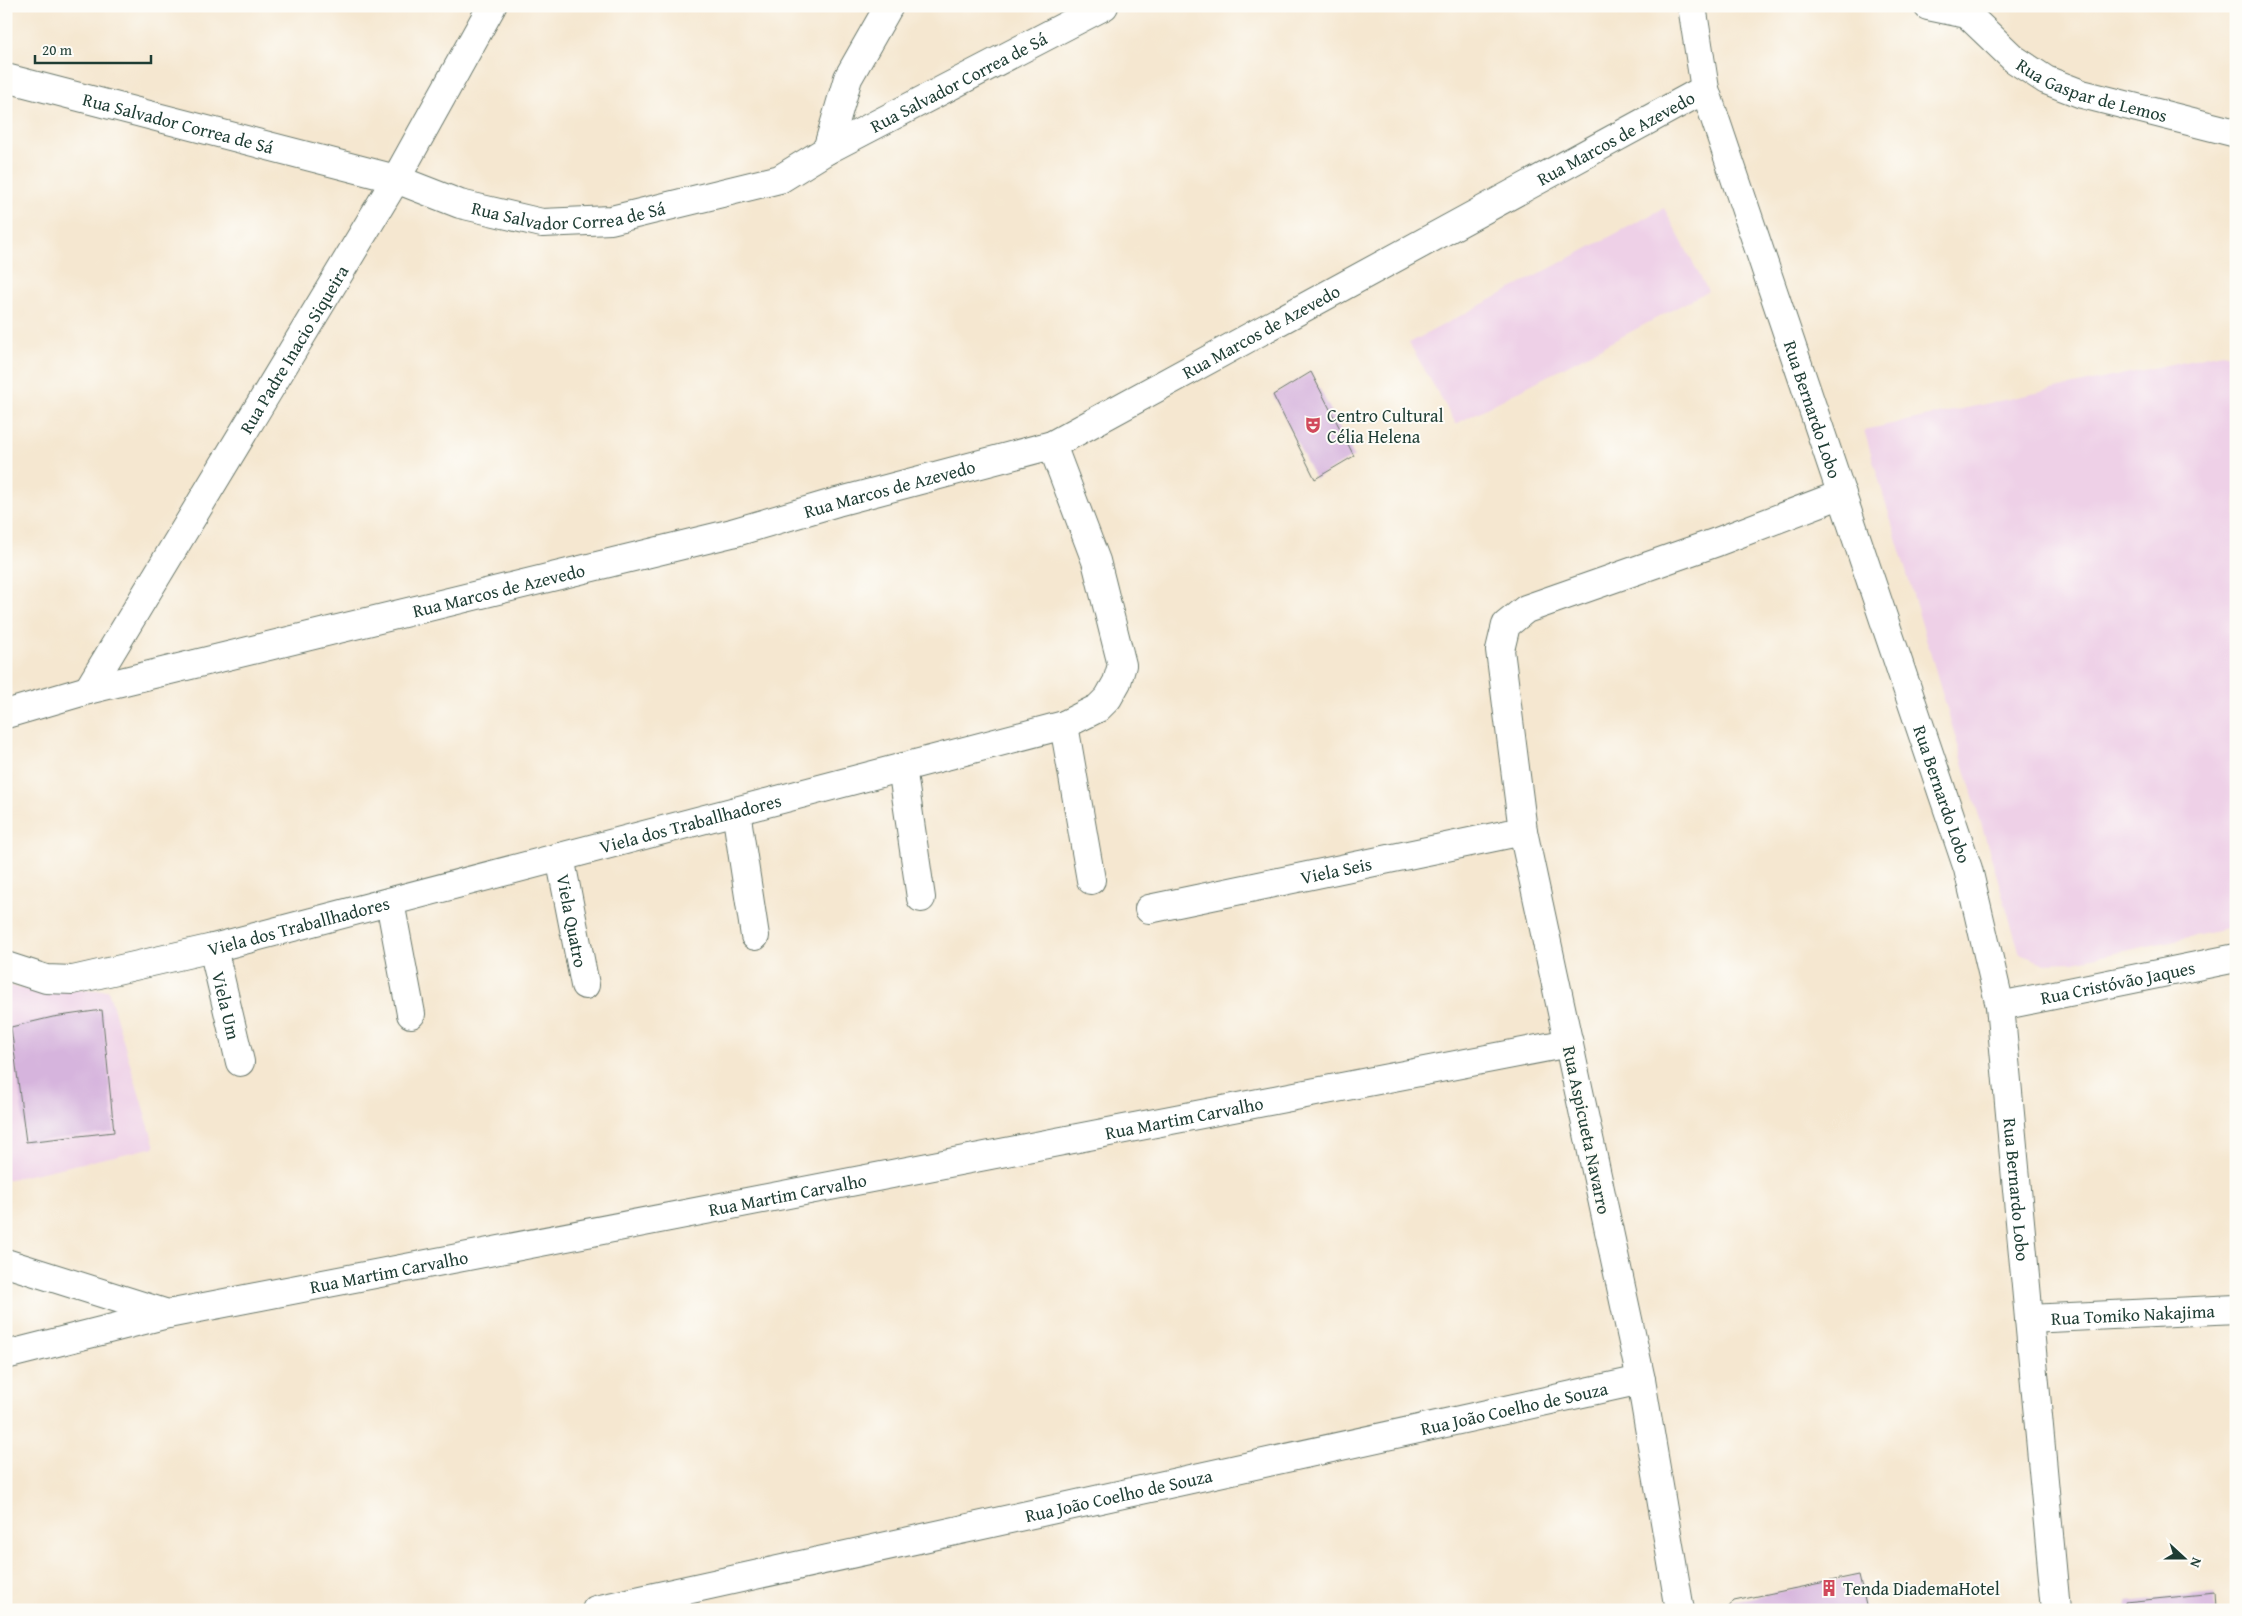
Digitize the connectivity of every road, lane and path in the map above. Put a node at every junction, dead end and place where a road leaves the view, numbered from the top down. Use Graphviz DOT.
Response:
graph roads {
  1 [pos="492,6"];
  2 [pos="889,6"];
  3 [pos="1104,6"];
  4 [pos="1692,6"];
  5 [pos="1928,6"];
  6 [pos="1967,10"];
  7 [pos="6,78"];
  8 [pos="1705,89"];
  9 [pos="2236,133"];
  10 [pos="827,150"];
  11 [pos="396,179"];
  12 [pos="1052,445"];
  13 [pos="1842,494"];
  14 [pos="88,690"];
  15 [pos="6,714"];
  16 [pos="1064,725"];
  17 [pos="902,767"];
  18 [pos="736,811"];
  19 [pos="1523,831"];
  20 [pos="560,857"];
  21 [pos="1091,880"];
  22 [pos="921,898"];
  23 [pos="390,902"];
  24 [pos="1150,909"];
  25 [pos="755,936"];
  26 [pos="213,948"];
  27 [pos="2236,958"];
  28 [pos="6,966"];
  29 [pos="585,985"];
  30 [pos="2000,1006"];
  31 [pos="411,1014"];
  32 [pos="1569,1043"];
  33 [pos="240,1062"];
  34 [pos="6,1263"];
  35 [pos="2236,1309"];
  36 [pos="168,1314"];
  37 [pos="2029,1319"];
  38 [pos="6,1355"];
  39 [pos="1641,1380"];
  40 [pos="596,1610"];
  41 [pos="1680,1610"];
  42 [pos="2056,1610"];
  1 -- 11 [label="street, Rua Padre Inacio Siqueira"];
  2 -- 10 [label="street"];
  3 -- 10 [label="street, Rua Salvador Correa de Sá"];
  4 -- 8 [label="street, Rua Bernardo Lobo"];
  5 -- 6 [label="street, Rua Gaspar de Lemos"];
  6 -- 9 [label="street, Rua Gaspar de Lemos"];
  7 -- 11 [label="street, Rua Salvador Correa de Sá"];
  8 -- 12 [label="street, Rua Marcos de Azevedo"];
  8 -- 13 [label="street, Rua Bernardo Lobo"];
  10 -- 11 [label="street, Rua Salvador Correa de Sá"];
  11 -- 14 [label="street, Rua Padre Inacio Siqueira"];
  12 -- 14 [label="street, Rua Marcos de Azevedo"];
  12 -- 16 [label="street, Viela dos Traballhadores"];
  13 -- 19 [label="street, Rua Aspicueta Navarro"];
  13 -- 30 [label="street, Rua Bernardo Lobo"];
  14 -- 15 [label="street, Rua Marcos de Azevedo"];
  16 -- 17 [label="street, Viela dos Traballhadores"];
  16 -- 21 [label="street"];
  17 -- 18 [label="street, Viela dos Traballhadores"];
  17 -- 22 [label="street"];
  18 -- 20 [label="street, Viela dos Traballhadores"];
  18 -- 25 [label="street"];
  19 -- 24 [label="street, Viela Seis"];
  19 -- 32 [label="street, Rua Aspicueta Navarro"];
  20 -- 23 [label="street, Viela dos Traballhadores"];
  20 -- 29 [label="street, Viela Quatro"];
  23 -- 26 [label="street, Viela dos Traballhadores"];
  23 -- 31 [label="street"];
  26 -- 28 [label="street, Viela dos Traballhadores"];
  26 -- 33 [label="street, Viela Um"];
  27 -- 30 [label="street, Rua Cristóvão Jaques"];
  30 -- 37 [label="street, Rua Bernardo Lobo"];
  32 -- 36 [label="street, Rua Martim Carvalho"];
  32 -- 39 [label="street, Rua Aspicueta Navarro"];
  34 -- 36 [label="street"];
  35 -- 37 [label="street, Rua Tomiko Nakajima"];
  36 -- 38 [label="street, Rua Martim Carvalho"];
  37 -- 42 [label="street, Rua Bernardo Lobo"];
  39 -- 40 [label="street, Rua João Coelho de Souza"];
  39 -- 41 [label="street, Rua Aspicueta Navarro"];
}
